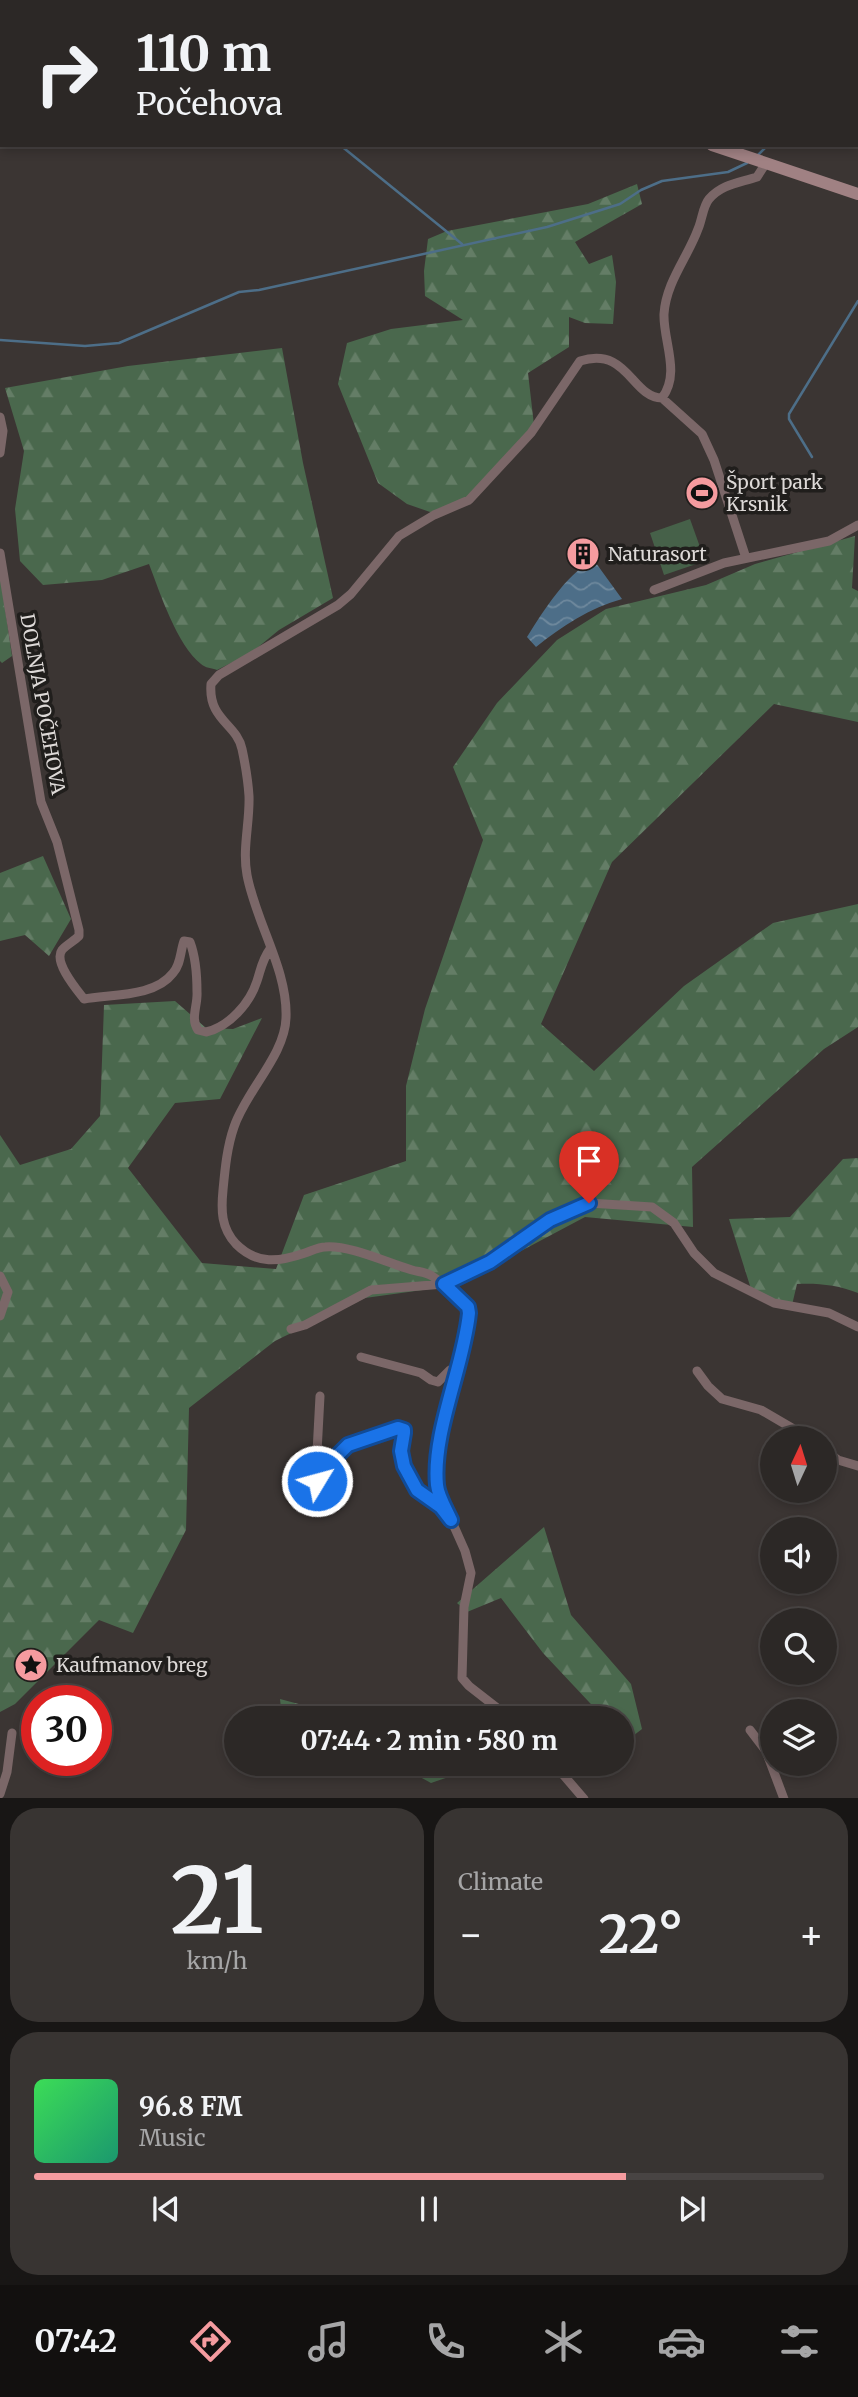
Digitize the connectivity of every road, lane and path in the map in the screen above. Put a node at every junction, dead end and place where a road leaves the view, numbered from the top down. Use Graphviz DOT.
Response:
graph roads {
  1 [pos="718,147"];
  2 [pos="756,160"];
  3 [pos="858,194"];
  4 [pos="662,398"];
  5 [pos="0,417"];
  6 [pos="0,453"];
  7 [pos="858,525"];
  8 [pos="0,553"];
  9 [pos="746,558"];
  10 [pos="654,590"];
  11 [pos="270,949"];
  12 [pos="0,1276"];
  13 [pos="444,1284"];
  14 [pos="0,1316"];
  15 [pos="858,1326"];
  16 [pos="291,1329"];
  17 [pos="361,1357"];
  18 [pos="456,1367"];
  19 [pos="697,1371"];
  20 [pos="320,1396"];
  21 [pos="788,1426"];
  22 [pos="837,1459"];
  23 [pos="858,1466"];
  24 [pos="451,1520"];
  25 [pos="495,1706"];
  26 [pos="750,1730"];
  27 [pos="12,1733"];
  28 [pos="565,1776"];
  29 [pos="0,1794"];
  30 [pos="584,1798"];
  31 [pos="784,1798"];
  1 -- 2 [label="main road"];
  2 -- 3 [label="main road"];
  2 -- 4 [label="street"];
  4 -- 9 [label="street"];
  4 -- 11 [label="street"];
  5 -- 6 [label="street"];
  7 -- 9 [label="street"];
  8 -- 11 [label="street, DOLNJA POČEHOVA"];
  9 -- 10 [label="street"];
  11 -- 13 [label="street"];
  12 -- 14 [label="street"];
  13 -- 15 [label="street"];
  13 -- 16 [label="street"];
  13 -- 18 [label="street"];
  17 -- 18 [label="street"];
  18 -- 24 [label="street"];
  19 -- 21 [label="street"];
  20 -- 24 [label="street"];
  22 -- 23 [label="street"];
  24 -- 25 [label="street"];
  26 -- 31 [label="street"];
  27 -- 29 [label="street"];
  28 -- 30 [label="street"];
}
